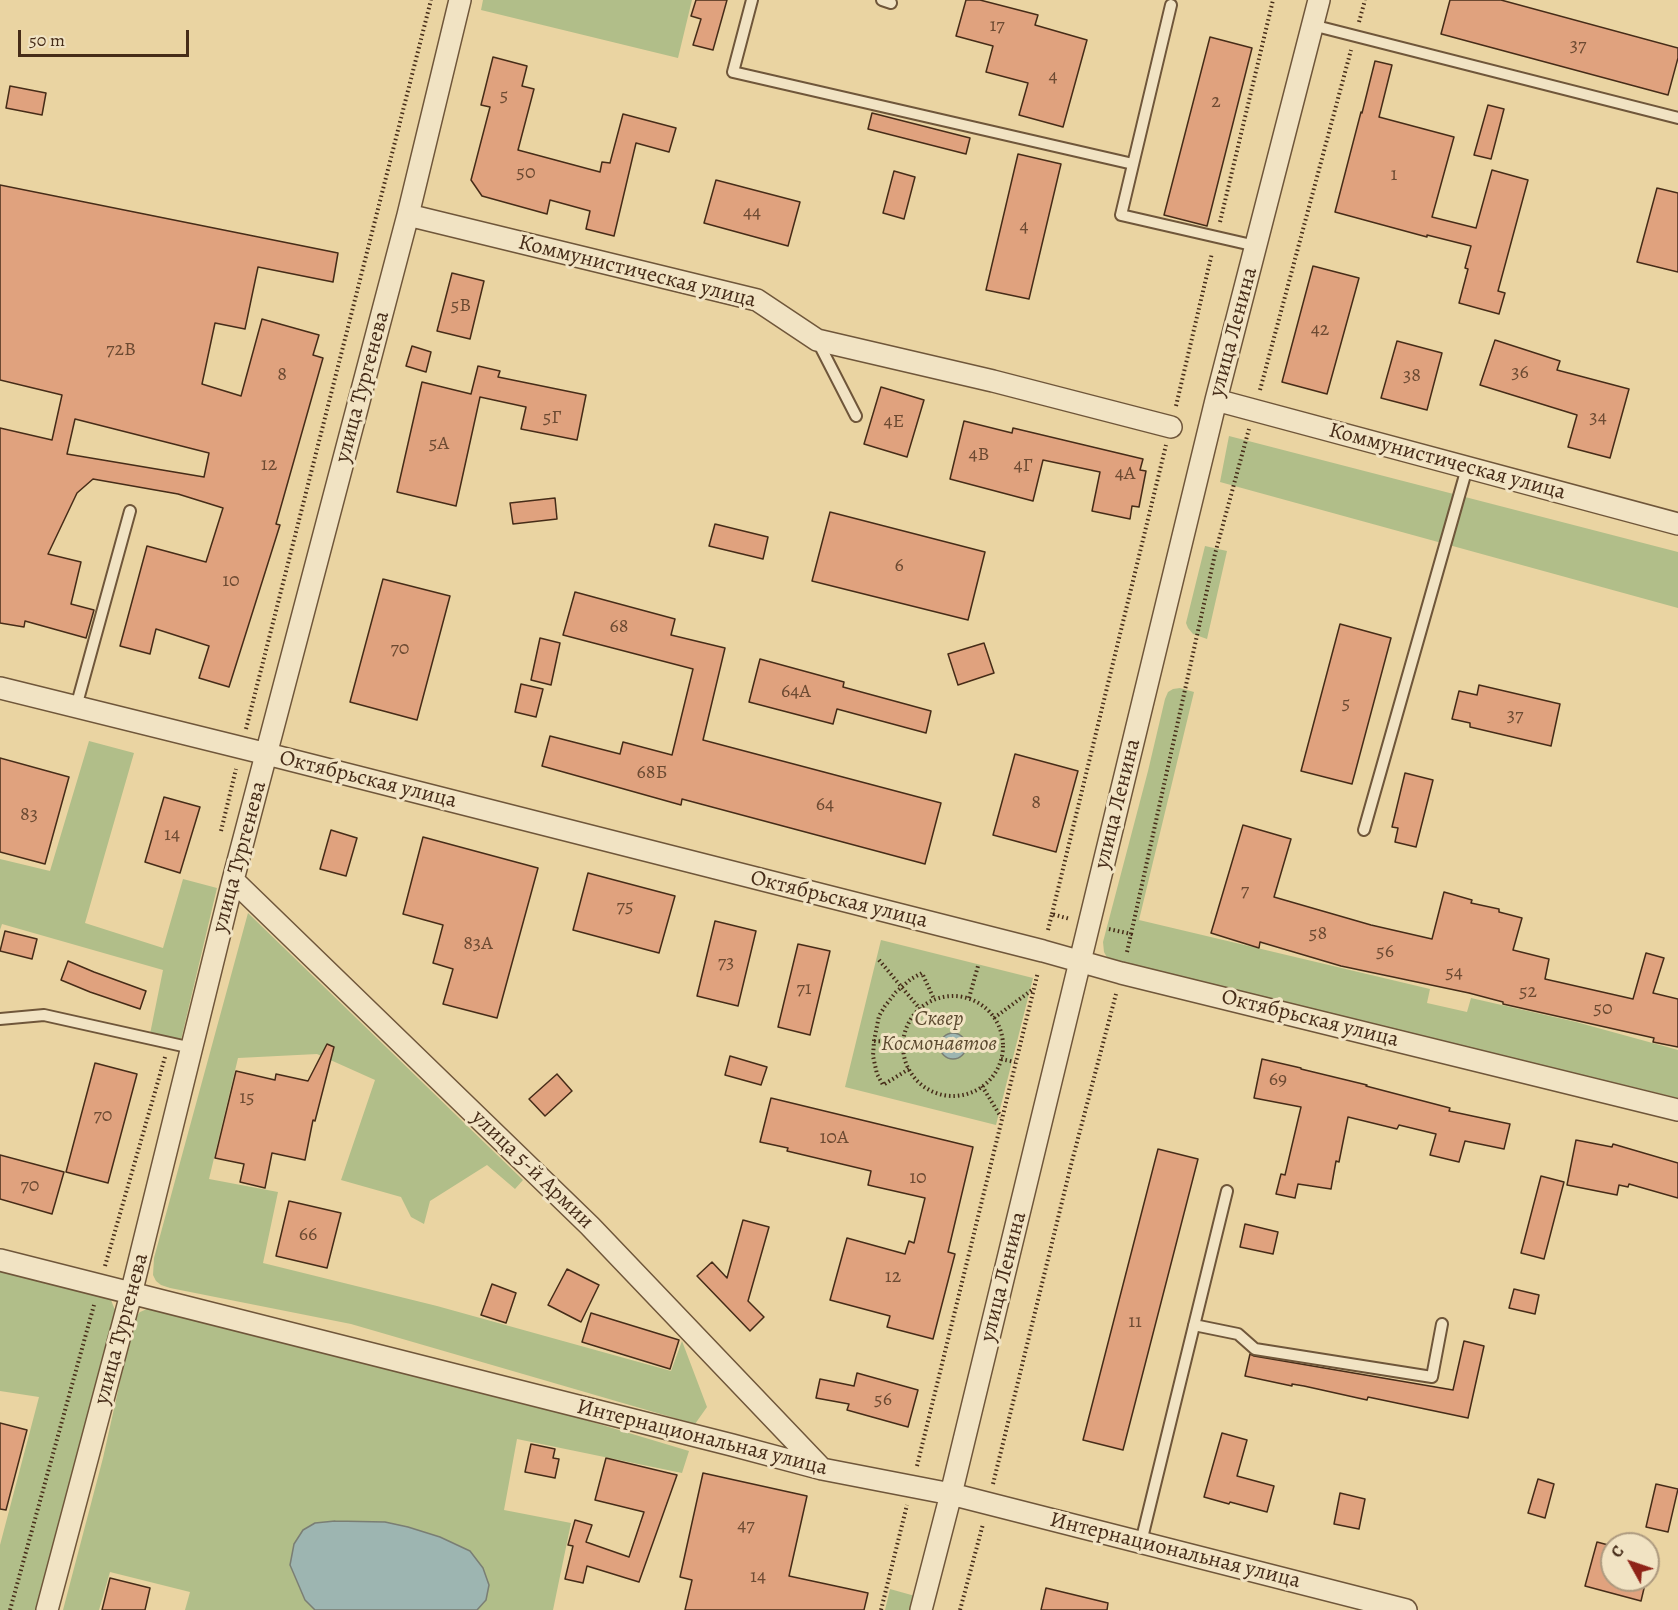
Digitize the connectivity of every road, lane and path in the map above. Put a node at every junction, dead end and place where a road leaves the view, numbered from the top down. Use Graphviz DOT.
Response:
graph roads {
  1 [pos="431,0"];
  2 [pos="460,0"];
  3 [pos="752,0"];
  4 [pos="1273,0"];
  5 [pos="1319,0"];
  6 [pos="1171,5"];
  7 [pos="1312,25"];
  8 [pos="1678,118"];
  9 [pos="1133,164"];
  10 [pos="408,215"];
  11 [pos="1216,237"];
  12 [pos="1256,246"];
  13 [pos="817,340"];
  14 [pos="1216,400"];
  15 [pos="856,416"];
  16 [pos="1171,427"];
  17 [pos="1467,468"];
  18 [pos="130,511"];
  19 [pos="1678,524"];
  20 [pos="0,688"];
  21 [pos="76,707"];
  22 [pos="242,748"];
  23 [pos="267,754"];
  24 [pos="1364,830"];
  25 [pos="219,839"];
  26 [pos="233,880"];
  27 [pos="1052,914"];
  28 [pos="1131,934"];
  29 [pos="879,960"];
  30 [pos="1080,962"];
  31 [pos="978,966"];
  32 [pos="1121,973"];
  33 [pos="901,986"];
  34 [pos="1033,990"];
  35 [pos="969,998"];
  36 [pos="934,999"];
  37 [pos="920,1008"];
  38 [pos="994,1018"];
  39 [pos="0,1019"];
  40 [pos="874,1041"];
  41 [pos="903,1042"];
  42 [pos="169,1043"];
  43 [pos="192,1048"];
  44 [pos="1001,1059"];
  45 [pos="1015,1062"];
  46 [pos="909,1069"];
  47 [pos="982,1086"];
  48 [pos="1678,1110"];
  49 [pos="1002,1118"];
  50 [pos="1227,1191"];
  51 [pos="0,1260"];
  52 [pos="100,1285"];
  53 [pos="131,1294"];
  54 [pos="1442,1324"];
  55 [pos="1194,1325"];
  56 [pos="822,1469"];
  57 [pos="951,1494"];
  58 [pos="988,1504"];
  59 [pos="1141,1542"];
  60 [pos="10,1610"];
  61 [pos="47,1610"];
  62 [pos="921,1610"];
  63 [pos="960,1610"];
  64 [pos="1406,1610"];
  1 -- 22 [label="path"];
  2 -- 10 [label="street, улица Тургенева"];
  3 -- 9 [label="lane"];
  4 -- 11 [label="path"];
  5 -- 7 [label="street, улица Ленина"];
  6 -- 9 [label="lane"];
  7 -- 8 [label="lane"];
  7 -- 12 [label="street, улица Ленина"];
  9 -- 11 [label="lane"];
  10 -- 13 [label="street, Коммунистическая улица"];
  10 -- 23 [label="street, улица Тургенева"];
  11 -- 12 [label="lane"];
  11 -- 16 [label="path"];
  12 -- 14 [label="street, улица Ленина"];
  13 -- 15 [label="lane"];
  13 -- 16 [label="street, Коммунистическая улица"];
  14 -- 17 [label="street, Коммунистическая улица"];
  14 -- 30 [label="street, улица Ленина"];
  16 -- 27 [label="path"];
  17 -- 19 [label="street, Коммунистическая улица"];
  17 -- 24 [label="lane"];
  18 -- 21 [label="lane"];
  20 -- 21 [label="street, Октябрьская улица"];
  21 -- 22 [label="street, Октябрьская улица"];
  22 -- 23 [label="street, Октябрьская улица"];
  22 -- 25 [label="path"];
  23 -- 26 [label="street, улица Тургенева"];
  23 -- 30 [label="street, Октябрьская улица"];
  26 -- 43 [label="street, улица Тургенева"];
  26 -- 56 [label="street, улица 5-й Армии"];
  28 -- 32 [label="path"];
  29 -- 33 [label="path"];
  30 -- 32 [label="street, Октябрьская улица"];
  30 -- 57 [label="street, улица Ленина"];
  31 -- 35 [label="path"];
  32 -- 48 [label="street, Октябрьская улица"];
  32 -- 58 [label="path"];
  33 -- 36 [label="path"];
  33 -- 37 [label="path"];
  33 -- 40 [label="path"];
  34 -- 38 [label="path"];
  35 -- 36 [label="path"];
  35 -- 38 [label="path"];
  36 -- 37 [label="path"];
  37 -- 41 [label="path"];
  38 -- 44 [label="path"];
  39 -- 42 [label="lane"];
  40 -- 41 [label="path"];
  40 -- 46 [label="path"];
  41 -- 46 [label="path"];
  42 -- 43 [label="lane"];
  42 -- 52 [label="path"];
  43 -- 53 [label="street, улица Тургенева"];
  44 -- 45 [label="path"];
  44 -- 47 [label="path"];
  46 -- 47 [label="path"];
  47 -- 49 [label="path"];
  50 -- 55 [label="lane"];
  51 -- 52 [label="street, Интернациональная улица"];
  52 -- 53 [label="street, Интернациональная улица"];
  52 -- 60 [label="path"];
  53 -- 56 [label="street, Интернациональная улица"];
  53 -- 61 [label="street, улица Тургенева"];
  54 -- 55 [label="lane"];
  55 -- 59 [label="lane"];
  56 -- 57 [label="street, Интернациональная улица"];
  57 -- 58 [label="street, Интернациональная улица"];
  57 -- 62 [label="street, улица Ленина"];
  58 -- 59 [label="street, Интернациональная улица"];
  58 -- 63 [label="path"];
  59 -- 64 [label="street, Интернациональная улица"];
}
